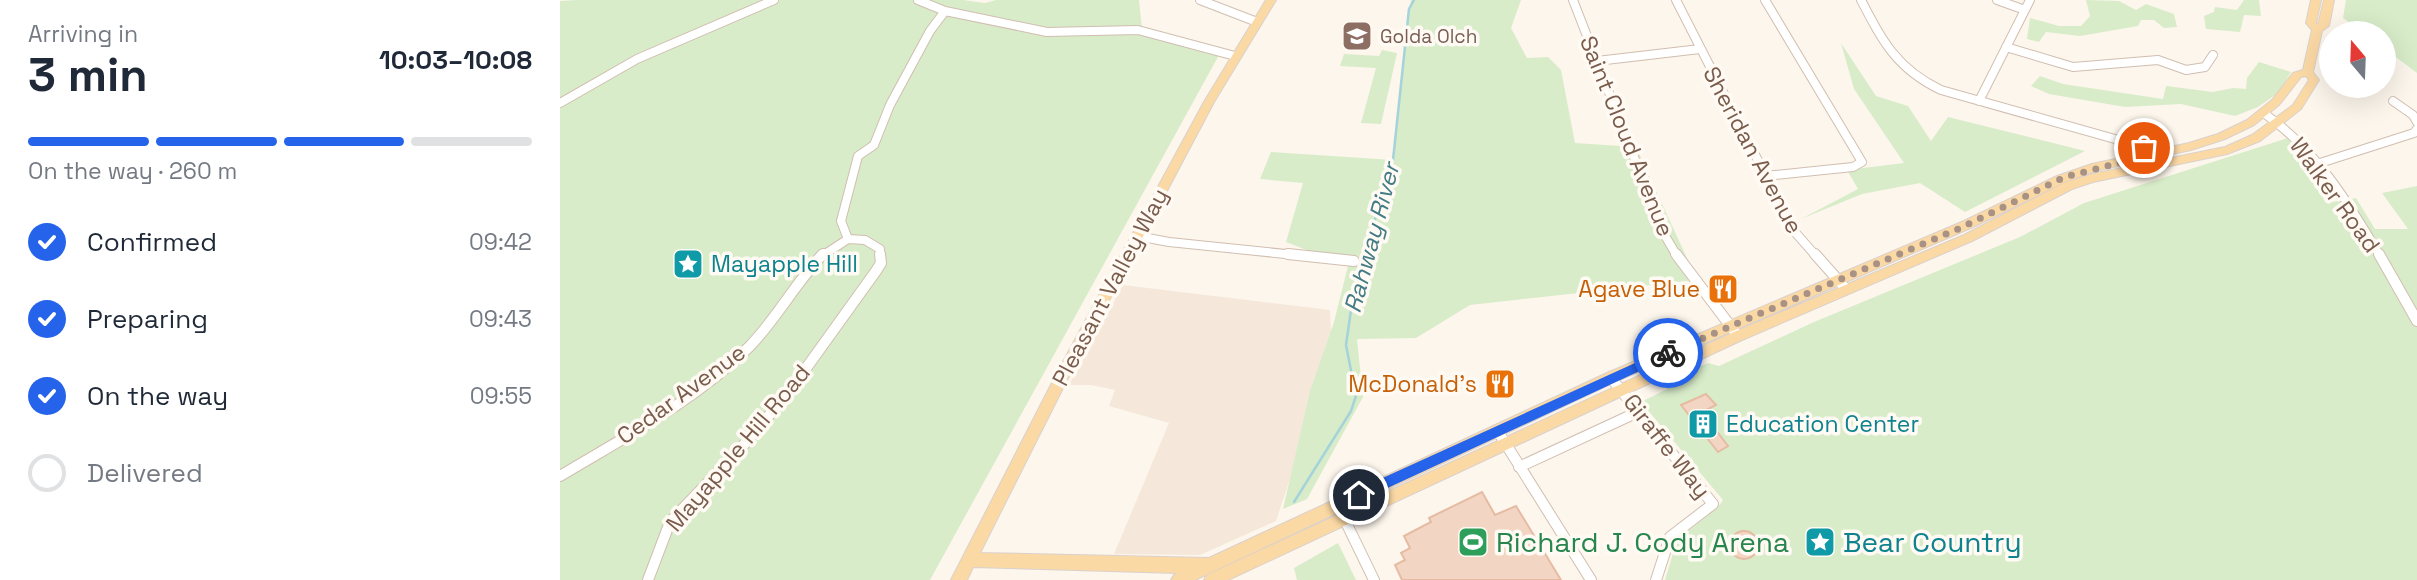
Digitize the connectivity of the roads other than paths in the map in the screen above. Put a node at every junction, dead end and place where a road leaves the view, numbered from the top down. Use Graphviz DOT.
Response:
graph roads {
  1 [pos="774,0"];
  2 [pos="918,0"];
  3 [pos="1200,0"];
  4 [pos="1271,0"];
  5 [pos="1573,0"];
  6 [pos="1676,0"];
  7 [pos="1765,0"];
  8 [pos="1861,0"];
  9 [pos="1997,0"];
  10 [pos="2030,0"];
  11 [pos="2316,0"];
  12 [pos="2329,0"];
  13 [pos="2025,10"];
  14 [pos="945,11"];
  15 [pos="1257,22"];
  16 [pos="2317,30"];
  17 [pos="2006,47"];
  18 [pos="1700,49"];
  19 [pos="2213,55"];
  20 [pos="1235,56"];
  21 [pos="1597,61"];
  22 [pos="2308,72"];
  23 [pos="1979,101"];
  24 [pos="2393,101"];
  25 [pos="560,103"];
  26 [pos="2265,114"];
  27 [pos="2280,122"];
  28 [pos="2417,122"];
  29 [pos="2417,129"];
  30 [pos="2127,143"];
  31 [pos="2161,152"];
  32 [pos="2142,157"];
  33 [pos="2170,162"];
  34 [pos="2317,164"];
  35 [pos="1765,176"];
  36 [pos="847,236"];
  37 [pos="1137,236"];
  38 [pos="1354,261"];
  39 [pos="1841,284"];
  40 [pos="2417,321"];
  41 [pos="1734,331"];
  42 [pos="1611,378"];
  43 [pos="1622,389"];
  44 [pos="1640,411"];
  45 [pos="1497,430"];
  46 [pos="1505,445"];
  47 [pos="1519,467"];
  48 [pos="560,476"];
  49 [pos="1338,505"];
  50 [pos="1345,520"];
  51 [pos="969,560"];
  52 [pos="1214,564"];
  53 [pos="648,580"];
  54 [pos="959,580"];
  55 [pos="1181,580"];
  56 [pos="1212,580"];
  57 [pos="1374,580"];
  58 [pos="1591,580"];
  59 [pos="1656,580"];
  1 -- 25 [label="street"];
  2 -- 14 [label="street"];
  3 -- 15 [label="street"];
  4 -- 15 [label="main road, Pleasant Valley Way"];
  5 -- 21 [label="street, Saint Cloud Avenue"];
  6 -- 18 [label="street, Sheridan Avenue"];
  7 -- 35 [label="street"];
  8 -- 23 [label="street"];
  9 -- 13 [label="street"];
  10 -- 13 [label="street"];
  11 -- 16 [label="main road"];
  12 -- 16 [label="main road"];
  13 -- 17 [label="street"];
  14 -- 20 [label="street"];
  14 -- 36 [label="street"];
  15 -- 20 [label="main road, Pleasant Valley Way"];
  16 -- 22 [label="main road"];
  17 -- 19 [label="street"];
  17 -- 23 [label="street"];
  18 -- 21 [label="street"];
  18 -- 35 [label="street, Sheridan Avenue"];
  20 -- 37 [label="main road, Pleasant Valley Way"];
  21 -- 41 [label="street, Saint Cloud Avenue"];
  22 -- 26 [label="main road"];
  22 -- 27 [label="main road"];
  23 -- 30 [label="street"];
  24 -- 28 [label="street"];
  26 -- 27 [label="street, Walker Road"];
  26 -- 31 [label="main road"];
  27 -- 33 [label="main road"];
  27 -- 34 [label="street, Walker Road"];
  29 -- 34 [label="street"];
  30 -- 31 [label="street"];
  30 -- 32 [label="street"];
  31 -- 32 [label="main road"];
  31 -- 33 [label="street"];
  32 -- 39 [label="main road"];
  33 -- 39 [label="main road"];
  34 -- 40 [label="street, Walker Road"];
  35 -- 39 [label="street, Sheridan Avenue"];
  36 -- 48 [label="street, Cedar Avenue"];
  36 -- 53 [label="street, Mayapple Hill Road"];
  37 -- 38 [label="street"];
  37 -- 51 [label="main road, Pleasant Valley Way"];
  39 -- 41 [label="main road"];
  41 -- 42 [label="main road"];
  41 -- 43 [label="main road"];
  42 -- 43 [label="street, Giraffe Way"];
  42 -- 45 [label="main road"];
  43 -- 44 [label="street, Giraffe Way"];
  43 -- 46 [label="main road"];
  44 -- 47 [label="street"];
  44 -- 59 [label="street, Giraffe Way"];
  45 -- 46 [label="street"];
  45 -- 49 [label="main road"];
  46 -- 47 [label="street"];
  46 -- 50 [label="main road"];
  47 -- 58 [label="street"];
  49 -- 50 [label="street"];
  49 -- 52 [label="main road"];
  50 -- 56 [label="main road"];
  50 -- 57 [label="street"];
  51 -- 52 [label="main road"];
  51 -- 54 [label="main road, Pleasant Valley Way"];
  52 -- 55 [label="main road"];
}
